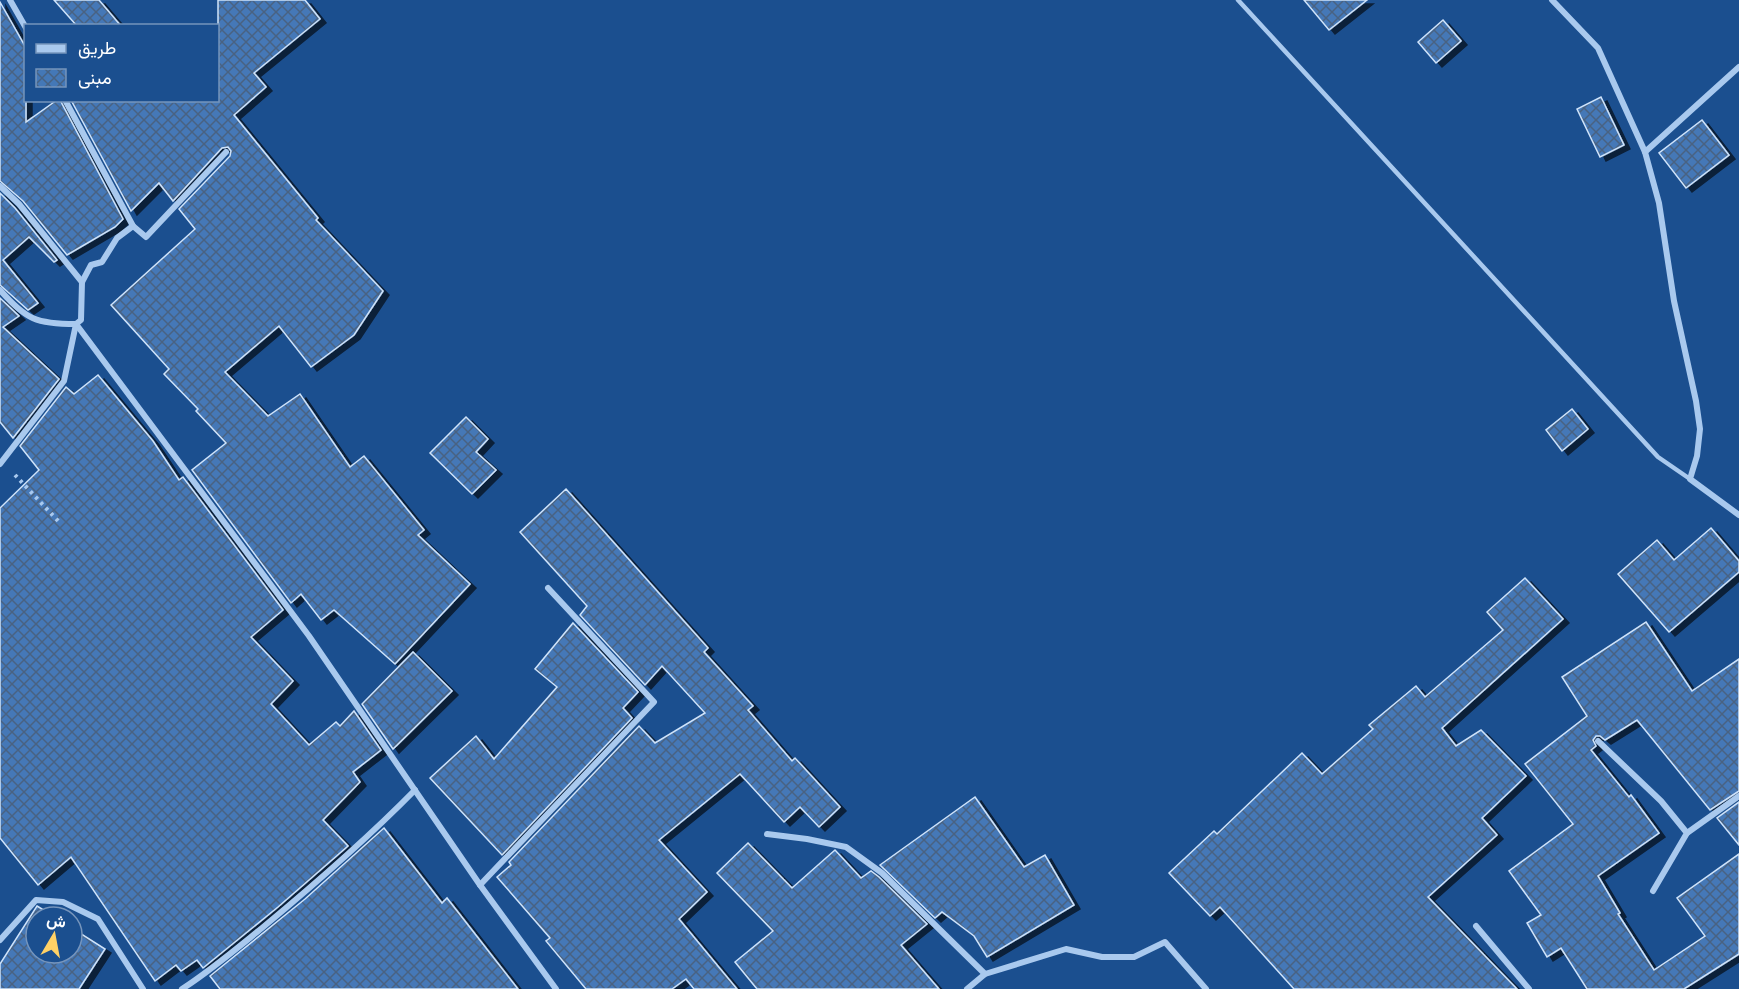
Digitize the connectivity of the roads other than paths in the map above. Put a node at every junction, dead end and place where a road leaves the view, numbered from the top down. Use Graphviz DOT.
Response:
graph roads {
  1 [pos="10,0"];
  2 [pos="1238,0"];
  3 [pos="1552,0"];
  4 [pos="24,24"];
  5 [pos="1739,67"];
  6 [pos="66,102"];
  7 [pos="226,152"];
  8 [pos="1645,152"];
  9 [pos="0,186"];
  10 [pos="133,226"];
  11 [pos="82,282"];
  12 [pos="0,290"];
  13 [pos="76,324"];
  14 [pos="1,463"];
  15 [pos="1690,479"];
  16 [pos="1739,515"];
  17 [pos="549,588"];
  18 [pos="1598,741"];
  19 [pos="415,789"];
  20 [pos="1739,796"];
  21 [pos="1687,833"];
  22 [pos="767,834"];
  23 [pos="480,885"];
  24 [pos="1653,891"];
  25 [pos="1476,926"];
  26 [pos="0,940"];
  27 [pos="985,974"];
  28 [pos="142,989"];
  29 [pos="182,989"];
  30 [pos="556,989"];
  31 [pos="967,989"];
  32 [pos="1206,989"];
  33 [pos="1529,989"];
  1 -- 4 [label="street"];
  2 -- 15 [label="lane"];
  3 -- 8 [label="street"];
  5 -- 8 [label="street"];
  6 -- 10 [label="street"];
  7 -- 10 [label="street"];
  8 -- 15 [label="street"];
  9 -- 11 [label="street"];
  10 -- 11 [label="street"];
  11 -- 13 [label="street"];
  12 -- 13 [label="street"];
  13 -- 14 [label="street"];
  13 -- 19 [label="street"];
  15 -- 16 [label="street"];
  17 -- 23 [label="street"];
  18 -- 21 [label="street"];
  19 -- 23 [label="street"];
  19 -- 29 [label="street"];
  20 -- 21 [label="street"];
  21 -- 24 [label="street"];
  22 -- 27 [label="street"];
  23 -- 30 [label="street"];
  25 -- 33 [label="street"];
  26 -- 28 [label="street"];
  27 -- 31 [label="street"];
  27 -- 32 [label="street"];
}
